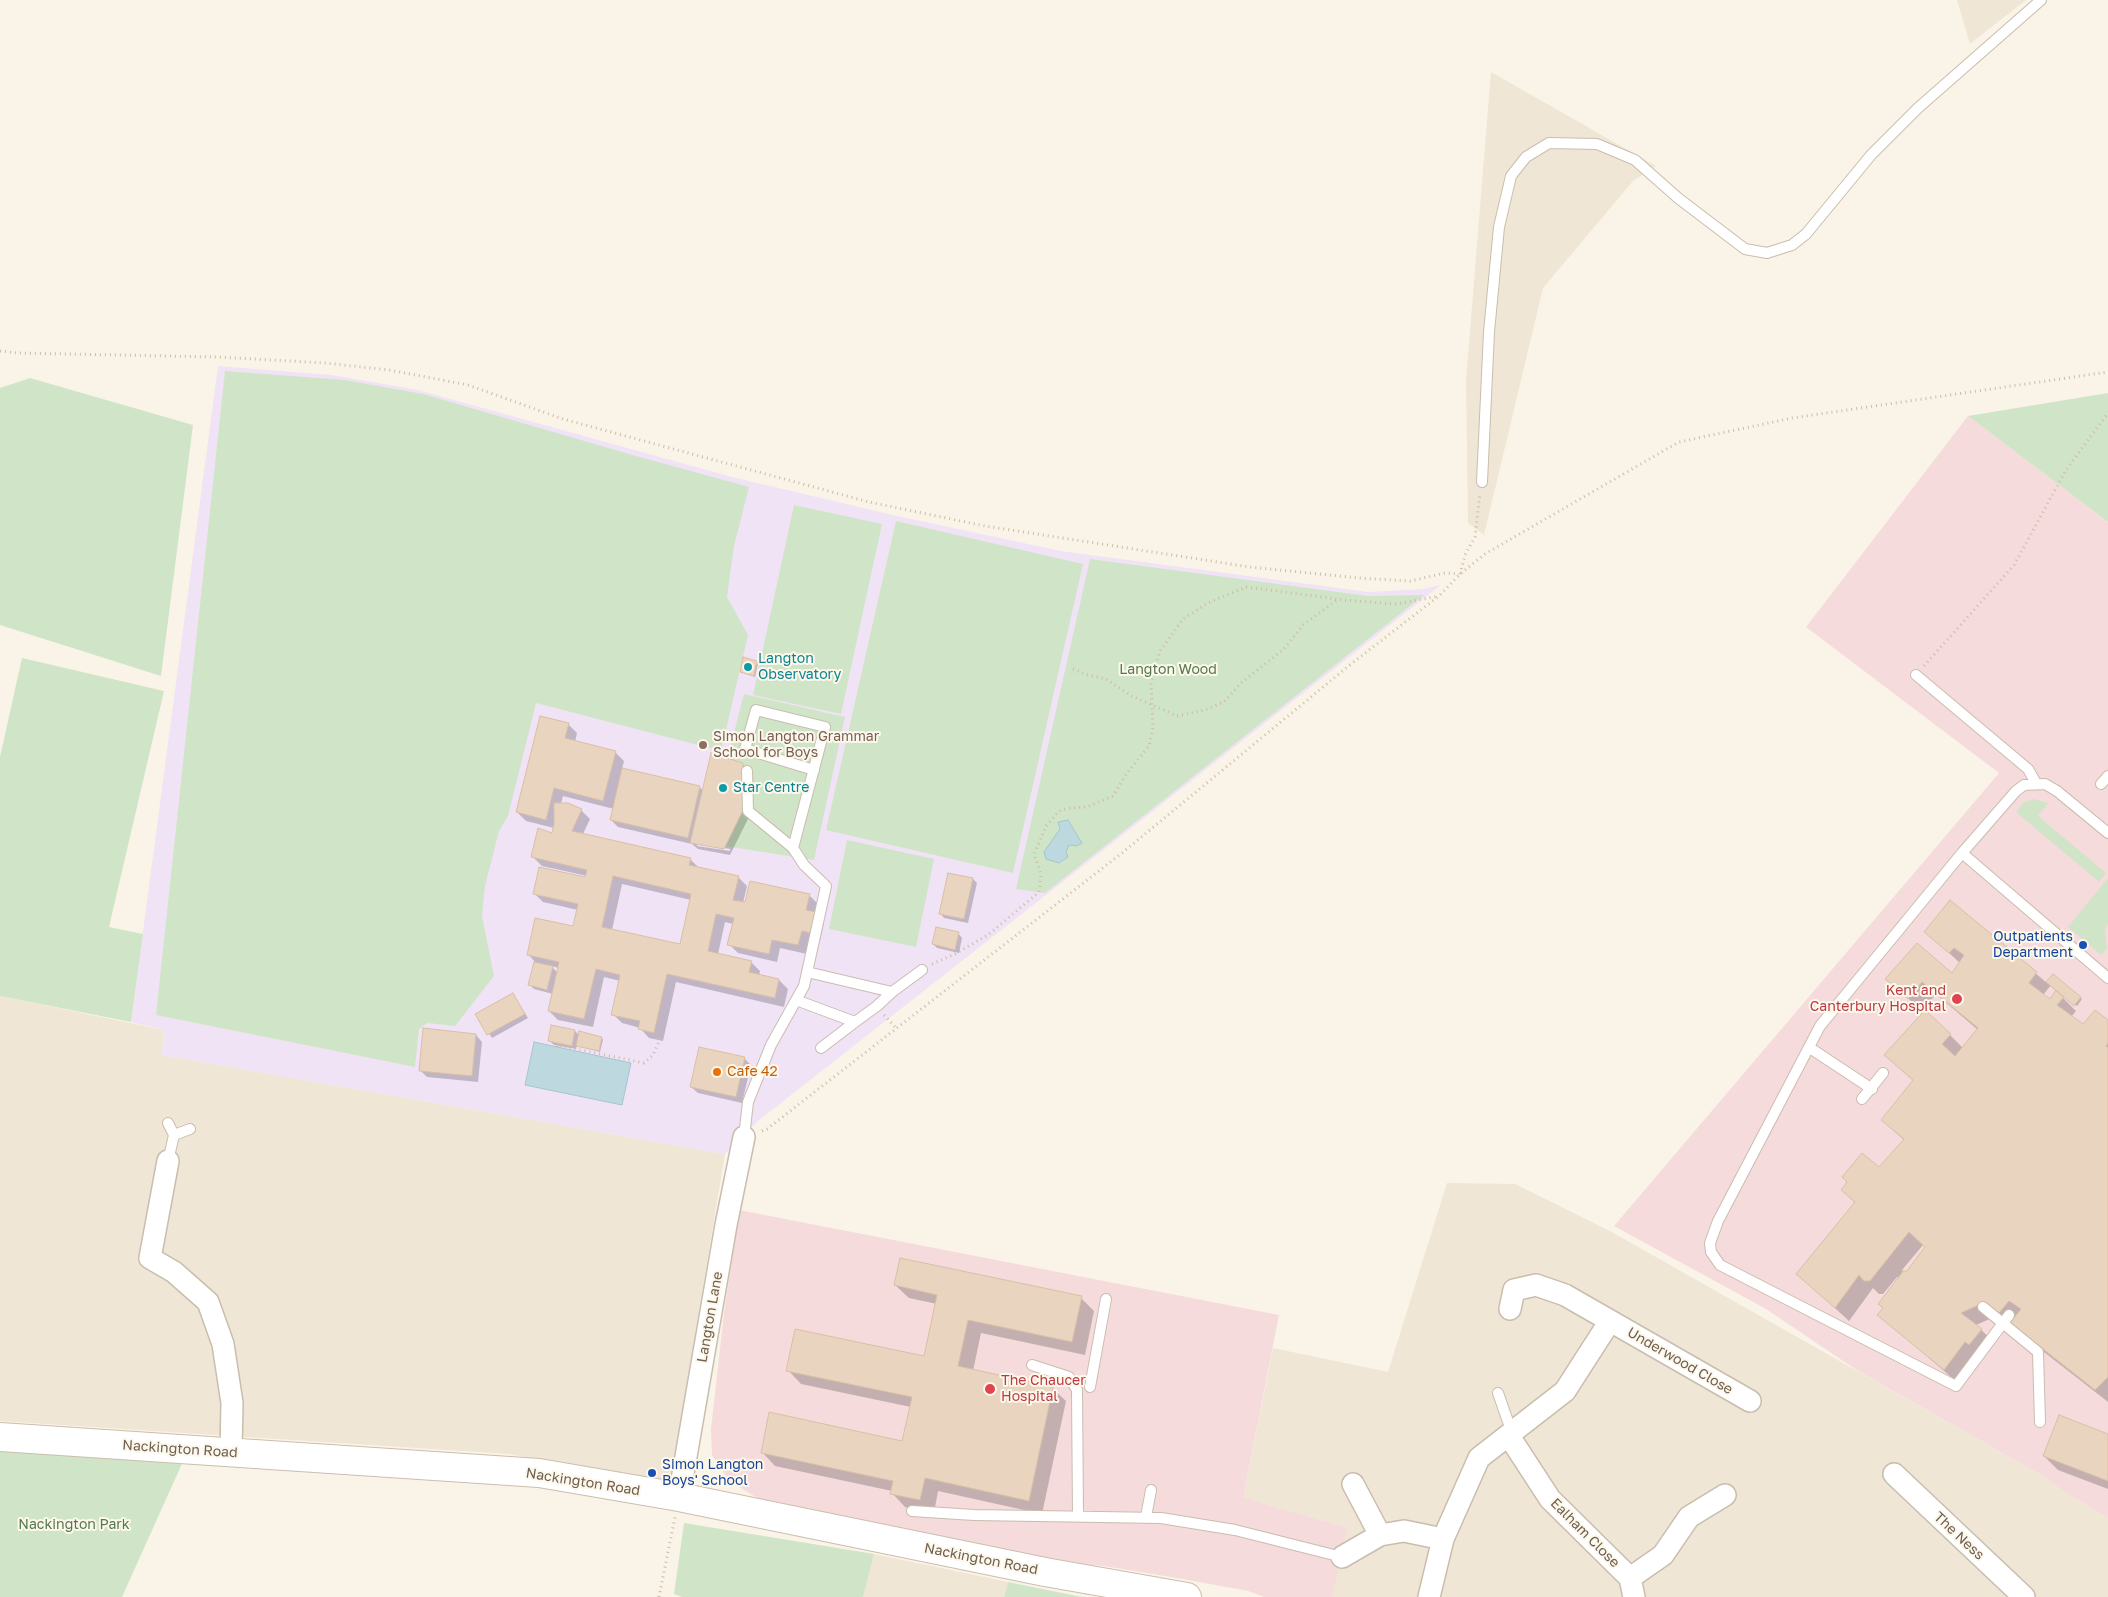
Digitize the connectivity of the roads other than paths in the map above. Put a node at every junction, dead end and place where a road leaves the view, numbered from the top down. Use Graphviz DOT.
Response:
graph roads {
  1 [pos="2041,0"];
  2 [pos="1482,482"];
  3 [pos="1916,675"];
  4 [pos="814,770"];
  5 [pos="747,771"];
  6 [pos="2036,783"];
  7 [pos="2108,833"];
  8 [pos="793,848"];
  9 [pos="1962,853"];
  10 [pos="922,970"];
  11 [pos="807,972"];
  12 [pos="2106,972"];
  13 [pos="892,992"];
  14 [pos="796,1000"];
  15 [pos="854,1022"];
  16 [pos="821,1048"];
  17 [pos="1810,1048"];
  18 [pos="1883,1073"];
  19 [pos="1872,1089"];
  20 [pos="1862,1099"];
  21 [pos="168,1123"];
  22 [pos="190,1129"];
  23 [pos="174,1135"];
  24 [pos="744,1137"];
  25 [pos="168,1161"];
  26 [pos="1106,1299"];
  27 [pos="1982,1307"];
  28 [pos="1510,1309"];
  29 [pos="2009,1315"];
  30 [pos="1610,1321"];
  31 [pos="2003,1324"];
  32 [pos="1032,1365"];
  33 [pos="1077,1390"];
  34 [pos="1498,1393"];
  35 [pos="1750,1401"];
  36 [pos="2040,1422"];
  37 [pos="1511,1434"];
  38 [pos="0,1437"];
  39 [pos="231,1452"];
  40 [pos="1894,1474"];
  41 [pos="1353,1484"];
  42 [pos="1151,1490"];
  43 [pos="1726,1495"];
  44 [pos="679,1498"];
  45 [pos="912,1511"];
  46 [pos="1078,1516"];
  47 [pos="1146,1517"];
  48 [pos="1380,1535"];
  49 [pos="1443,1539"];
  50 [pos="1342,1557"];
  51 [pos="1632,1587"];
  52 [pos="1187,1597"];
  53 [pos="1429,1597"];
  54 [pos="2024,1597"];
  1 -- 2 [label="lane"];
  3 -- 6 [label="lane"];
  4 -- 4 [label="lane"];
  4 -- 8 [label="lane"];
  5 -- 8 [label="lane"];
  6 -- 7 [label="lane"];
  6 -- 9 [label="lane"];
  8 -- 11 [label="lane"];
  9 -- 12 [label="lane"];
  9 -- 17 [label="lane"];
  10 -- 13 [label="lane"];
  11 -- 13 [label="lane"];
  11 -- 14 [label="lane"];
  13 -- 15 [label="lane"];
  14 -- 15 [label="lane"];
  14 -- 24 [label="lane"];
  15 -- 16 [label="lane"];
  17 -- 19 [label="lane"];
  17 -- 31 [label="lane"];
  18 -- 19 [label="lane"];
  19 -- 20 [label="lane"];
  21 -- 23 [label="lane"];
  22 -- 23 [label="lane"];
  23 -- 25 [label="lane"];
  24 -- 44 [label="street, Langton Lane"];
  25 -- 39 [label="street"];
  26 -- 33 [label="lane"];
  27 -- 31 [label="lane"];
  28 -- 30 [label="street, Underwood Close"];
  29 -- 31 [label="lane"];
  30 -- 35 [label="street, Underwood Close"];
  30 -- 37 [label="street, Underwood Close"];
  31 -- 36 [label="lane"];
  32 -- 33 [label="lane"];
  33 -- 46 [label="lane"];
  34 -- 37 [label="lane"];
  37 -- 49 [label="street, Underwood Close"];
  37 -- 51 [label="street, Ealham Close"];
  38 -- 39 [label="main road, Nackington Road"];
  39 -- 44 [label="main road, Nackington Road"];
  40 -- 54 [label="street, The Ness"];
  41 -- 48 [label="street"];
  42 -- 47 [label="lane"];
  43 -- 51 [label="street, Ealham Close"];
  44 -- 52 [label="main road, Nackington Road"];
  45 -- 46 [label="lane"];
  46 -- 47 [label="lane"];
  47 -- 50 [label="lane"];
  48 -- 49 [label="street"];
  48 -- 50 [label="street"];
  49 -- 53 [label="street, Underwood Close"];
}
